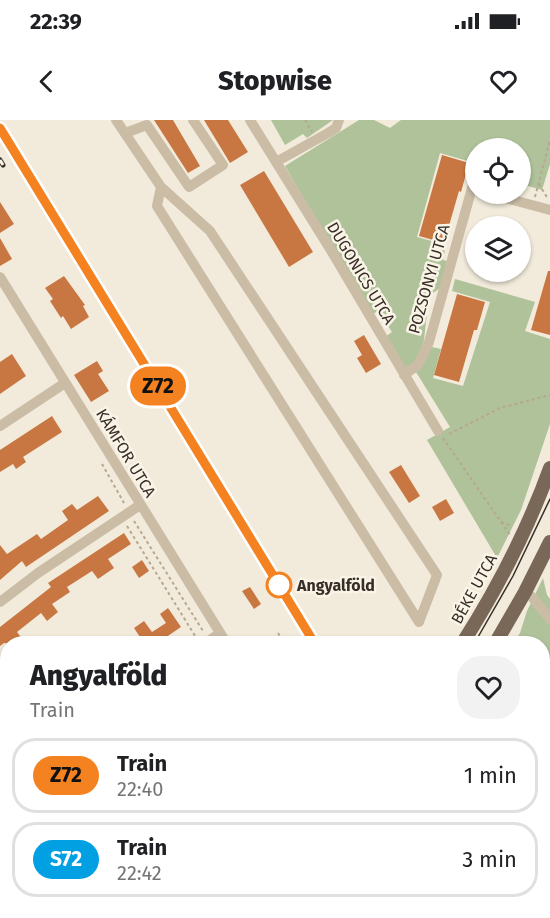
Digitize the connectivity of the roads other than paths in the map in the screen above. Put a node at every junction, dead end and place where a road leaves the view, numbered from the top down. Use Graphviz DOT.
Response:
graph roads {
  1 [pos="116,120"];
  2 [pos="193,120"];
  3 [pos="250,120"];
  4 [pos="339,120"];
  5 [pos="125,133"];
  6 [pos="276,162"];
  7 [pos="161,187"];
  8 [pos="468,204"];
  9 [pos="528,204"];
  10 [pos="550,210"];
  11 [pos="1,281"];
  12 [pos="404,375"];
  13 [pos="65,383"];
  14 [pos="0,426"];
  15 [pos="438,431"];
  16 [pos="550,468"];
  17 [pos="140,505"];
  18 [pos="550,542"];
  19 [pos="525,592"];
  20 [pos="0,602"];
  21 [pos="550,619"];
  22 [pos="220,633"];
  23 [pos="215,636"];
  24 [pos="222,636"];
  25 [pos="467,636"];
  26 [pos="500,636"];
  1 -- 5 [label="street"];
  2 -- 5 [label="street"];
  3 -- 6 [label="street, DUGONICS UTCA"];
  4 -- 6 [label="street"];
  5 -- 7 [label="street"];
  6 -- 12 [label="street, DUGONICS UTCA"];
  7 -- 7 [label="street"];
  8 -- 12 [label="street, POZSONYI UTCA"];
  9 -- 10 [label="street"];
  11 -- 13 [label="street, KÁMFOR UTCA"];
  12 -- 15 [label="street, DUGONICS UTCA"];
  13 -- 14 [label="street"];
  13 -- 17 [label="street, KÁMFOR UTCA"];
  16 -- 25 [label="main road, BÉKE UTCA"];
  17 -- 20 [label="street"];
  17 -- 22 [label="street, KÁMFOR UTCA"];
  18 -- 19 [label="main road"];
  19 -- 21 [label="street"];
  19 -- 26 [label="main road"];
  22 -- 23 [label="street"];
  22 -- 24 [label="street, KÁMFOR UTCA"];
}
